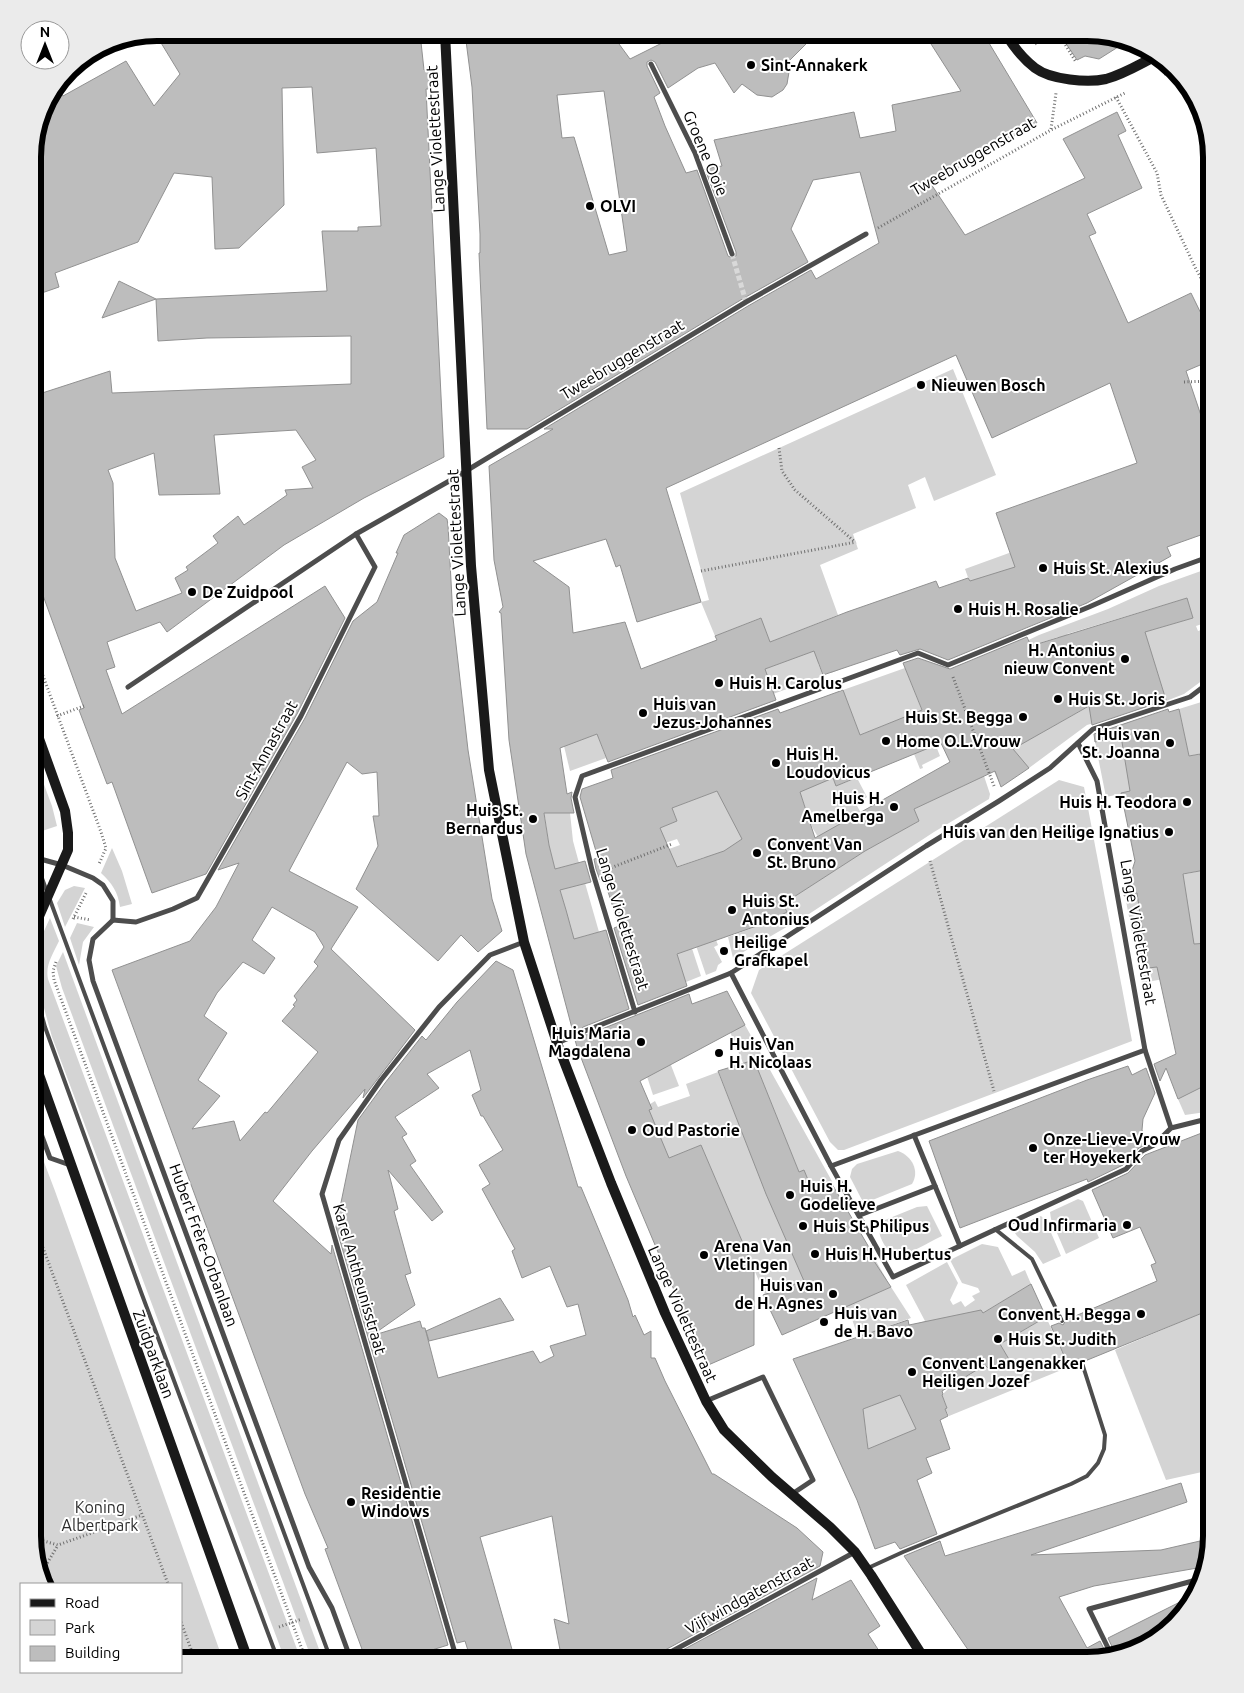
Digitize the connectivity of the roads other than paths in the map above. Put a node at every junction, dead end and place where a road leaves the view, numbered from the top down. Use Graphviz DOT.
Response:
graph roads {
  1 [pos="445,41"];
  2 [pos="1011,41"];
  3 [pos="1149,60"];
  4 [pos="651,64"];
  5 [pos="866,234"];
  6 [pos="732,254"];
  7 [pos="467,470"];
  8 [pos="356,534"];
  9 [pos="1203,559"];
  10 [pos="128,687"];
  11 [pos="1203,688"];
  12 [pos="1078,743"];
  13 [pos="41,744"];
  14 [pos="41,859"];
  15 [pos="62,865"];
  16 [pos="41,878"];
  17 [pos="48,897"];
  18 [pos="41,912"];
  19 [pos="114,920"];
  20 [pos="524,942"];
  21 [pos="731,973"];
  22 [pos="635,1012"];
  23 [pos="41,1013"];
  24 [pos="585,1031"];
  25 [pos="574,1036"];
  26 [pos="558,1043"];
  27 [pos="1145,1050"];
  28 [pos="41,1081"];
  29 [pos="1203,1120"];
  30 [pos="1171,1128"];
  31 [pos="41,1134"];
  32 [pos="914,1135"];
  33 [pos="71,1165"];
  34 [pos="832,1166"];
  35 [pos="935,1186"];
  36 [pos="860,1215"];
  37 [pos="996,1229"];
  38 [pos="960,1246"];
  39 [pos="1062,1321"];
  40 [pos="1082,1363"];
  41 [pos="706,1401"];
  42 [pos="792,1494"];
  43 [pos="854,1552"];
  44 [pos="867,1568"];
  45 [pos="1194,1581"];
  46 [pos="1109,1650"];
  47 [pos="245,1652"];
  48 [pos="275,1652"];
  49 [pos="328,1652"];
  50 [pos="348,1652"];
  51 [pos="455,1652"];
  52 [pos="671,1652"];
  53 [pos="920,1652"];
  1 -- 7 [label="street, Lange Violettestraat"];
  2 -- 3 [label="street"];
  4 -- 6 [label="street, Groene Ooie"];
  5 -- 7 [label="street, Tweebruggenstraat"];
  7 -- 8 [label="street, Tweebruggenstraat"];
  7 -- 20 [label="street, Lange Violettestraat"];
  8 -- 10 [label="street, Tweebruggenstraat"];
  8 -- 19 [label="street, Sint-Annastraat"];
  9 -- 22 [label="street, Lange Violettestraat"];
  11 -- 12 [label="street, Lange Violettestraat"];
  12 -- 21 [label="street, Lange Violettestraat"];
  12 -- 27 [label="street, Lange Violettestraat"];
  13 -- 15 [label="street"];
  14 -- 15 [label="street"];
  15 -- 17 [label="street"];
  15 -- 19 [label="street"];
  16 -- 17 [label="lane"];
  17 -- 18 [label="street"];
  17 -- 49 [label="lane"];
  19 -- 50 [label="street, Hubert Frère-Orbanlaan"];
  20 -- 26 [label="street, Lange Violettestraat"];
  20 -- 51 [label="street, Karel Antheunisstraat"];
  21 -- 22 [label="street, Lange Violettestraat"];
  21 -- 34 [label="street"];
  22 -- 24 [label="street, Lange Violettestraat"];
  23 -- 48 [label="lane"];
  25 -- 26 [label="street"];
  26 -- 41 [label="street, Lange Violettestraat"];
  27 -- 30 [label="street, Lange Violettestraat"];
  27 -- 32 [label="street"];
  28 -- 33 [label="street, Zuidparklaan"];
  29 -- 30 [label="street"];
  30 -- 37 [label="street"];
  31 -- 33 [label="street"];
  32 -- 34 [label="street"];
  32 -- 35 [label="street"];
  33 -- 47 [label="street, Zuidparklaan"];
  34 -- 36 [label="street"];
  35 -- 36 [label="street"];
  35 -- 38 [label="street"];
  36 -- 38 [label="street"];
  37 -- 38 [label="street"];
  37 -- 39 [label="lane"];
  40 -- 44 [label="lane"];
  41 -- 42 [label="street, Lange Violettestraat"];
  41 -- 42 [label="street, Lange Violettestraat"];
  42 -- 43 [label="street, Lange Violettestraat"];
  43 -- 44 [label="street, Lange Violettestraat"];
  43 -- 52 [label="street, Vijfwindgatenstraat"];
  44 -- 53 [label="street, Lange Violettestraat"];
  45 -- 46 [label="street"];
}
